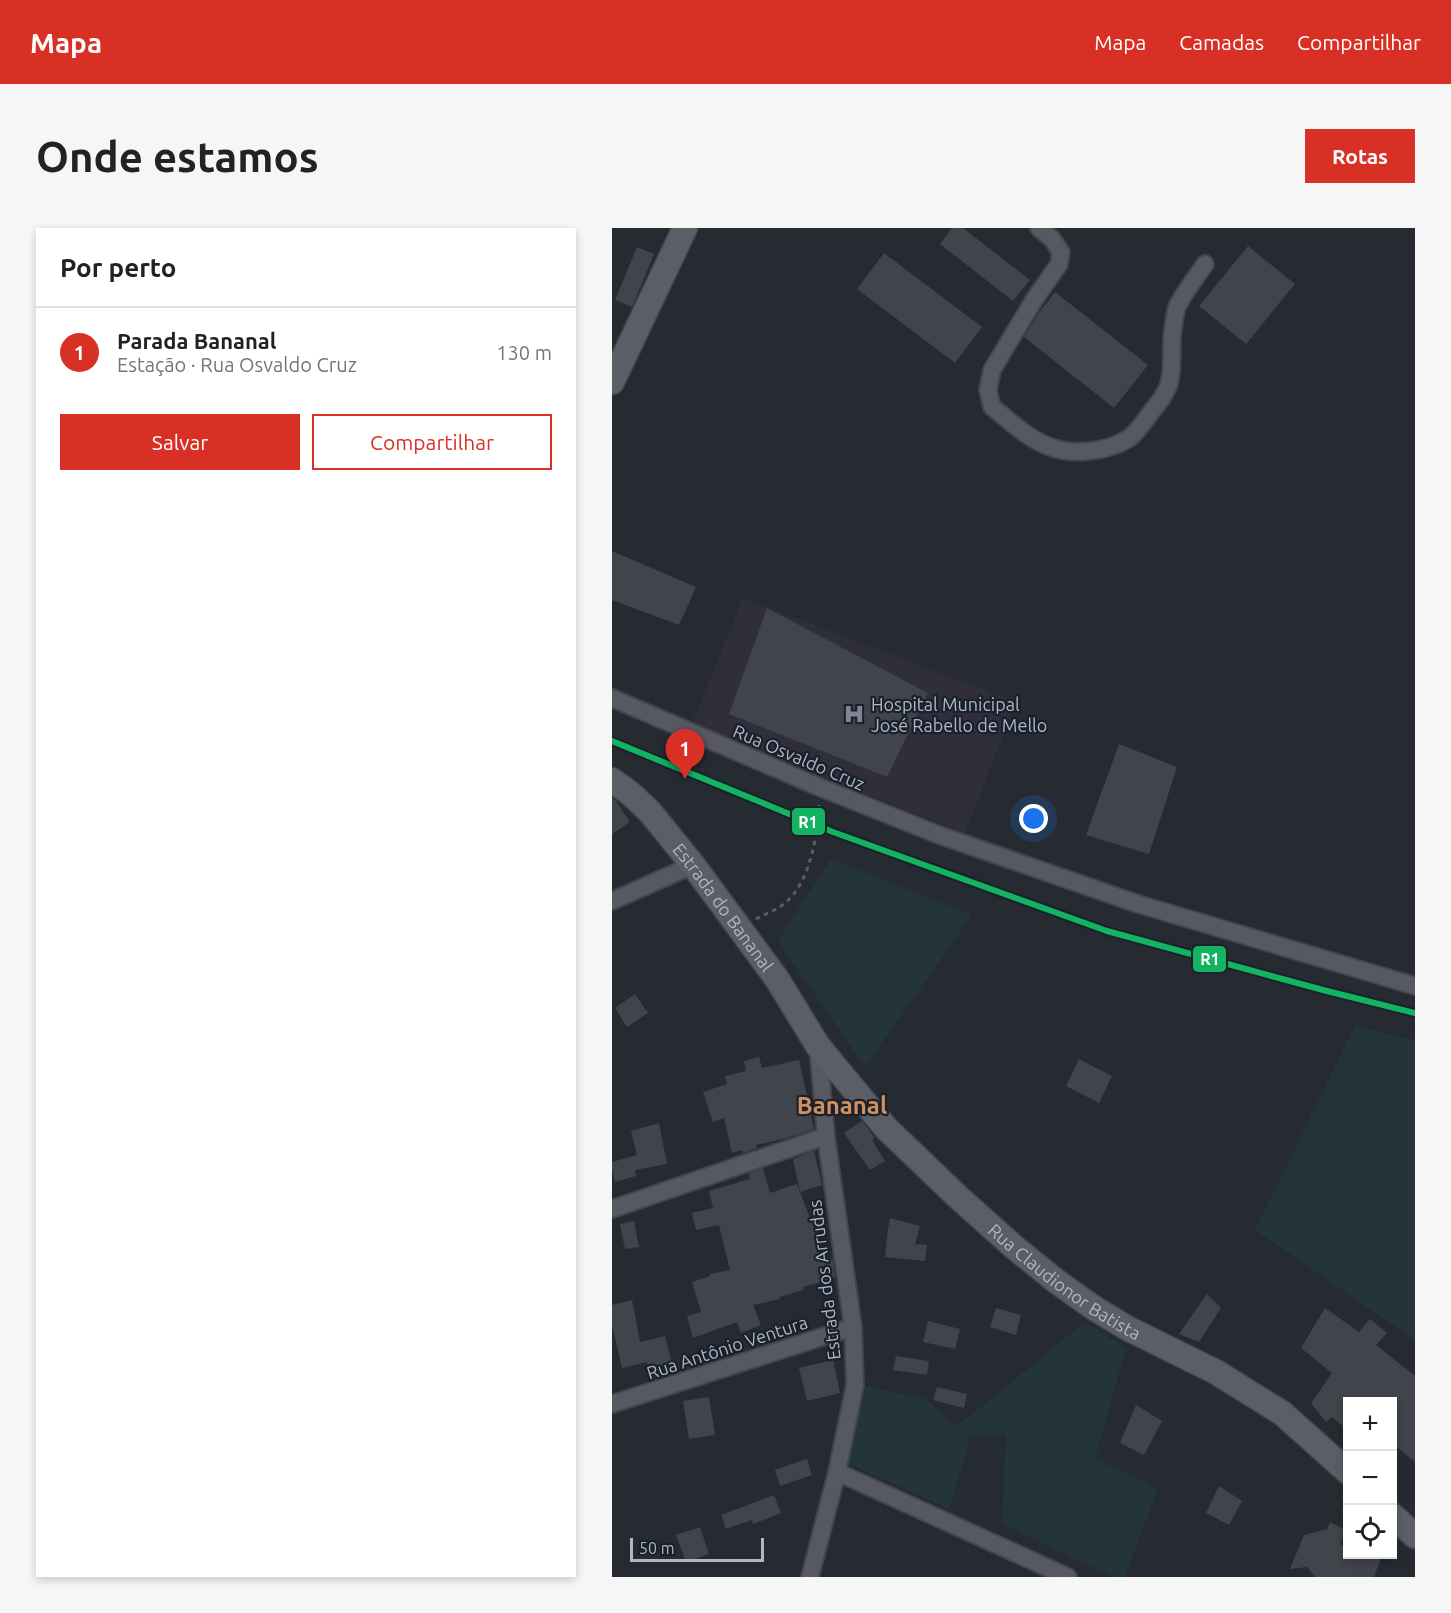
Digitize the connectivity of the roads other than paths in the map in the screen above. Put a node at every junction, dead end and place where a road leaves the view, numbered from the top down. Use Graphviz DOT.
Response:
graph roads {
  1 [pos="685,228"];
  2 [pos="1039,228"];
  3 [pos="1205,264"];
  4 [pos="612,382"];
  5 [pos="612,698"];
  6 [pos="612,780"];
  7 [pos="693,865"];
  8 [pos="612,901"];
  9 [pos="1415,986"];
  10 [pos="818,1046"];
  11 [pos="826,1136"];
  12 [pos="612,1209"];
  13 [pos="853,1327"];
  14 [pos="612,1404"];
  15 [pos="1343,1468"];
  16 [pos="837,1472"];
  17 [pos="1397,1520"];
  18 [pos="1415,1536"];
  19 [pos="810,1577"];
  20 [pos="1068,1577"];
  1 -- 4 [label="main road"];
  2 -- 3 [label="street"];
  5 -- 9 [label="street, Rua Osvaldo Cruz"];
  6 -- 7 [label="main road, Estrada do Bananal"];
  7 -- 8 [label="street"];
  7 -- 10 [label="main road, Estrada do Bananal"];
  10 -- 11 [label="street, Estrada dos Arrudas"];
  10 -- 15 [label="main road, Rua Claudionor Batista"];
  11 -- 12 [label="street"];
  11 -- 13 [label="street, Estrada dos Arrudas"];
  13 -- 14 [label="street, Rua Antônio Ventura"];
  13 -- 16 [label="street, Estrada dos Arrudas"];
  16 -- 19 [label="street, Estrada dos Arrudas"];
  16 -- 20 [label="street"];
  17 -- 18 [label="main road"];
}
